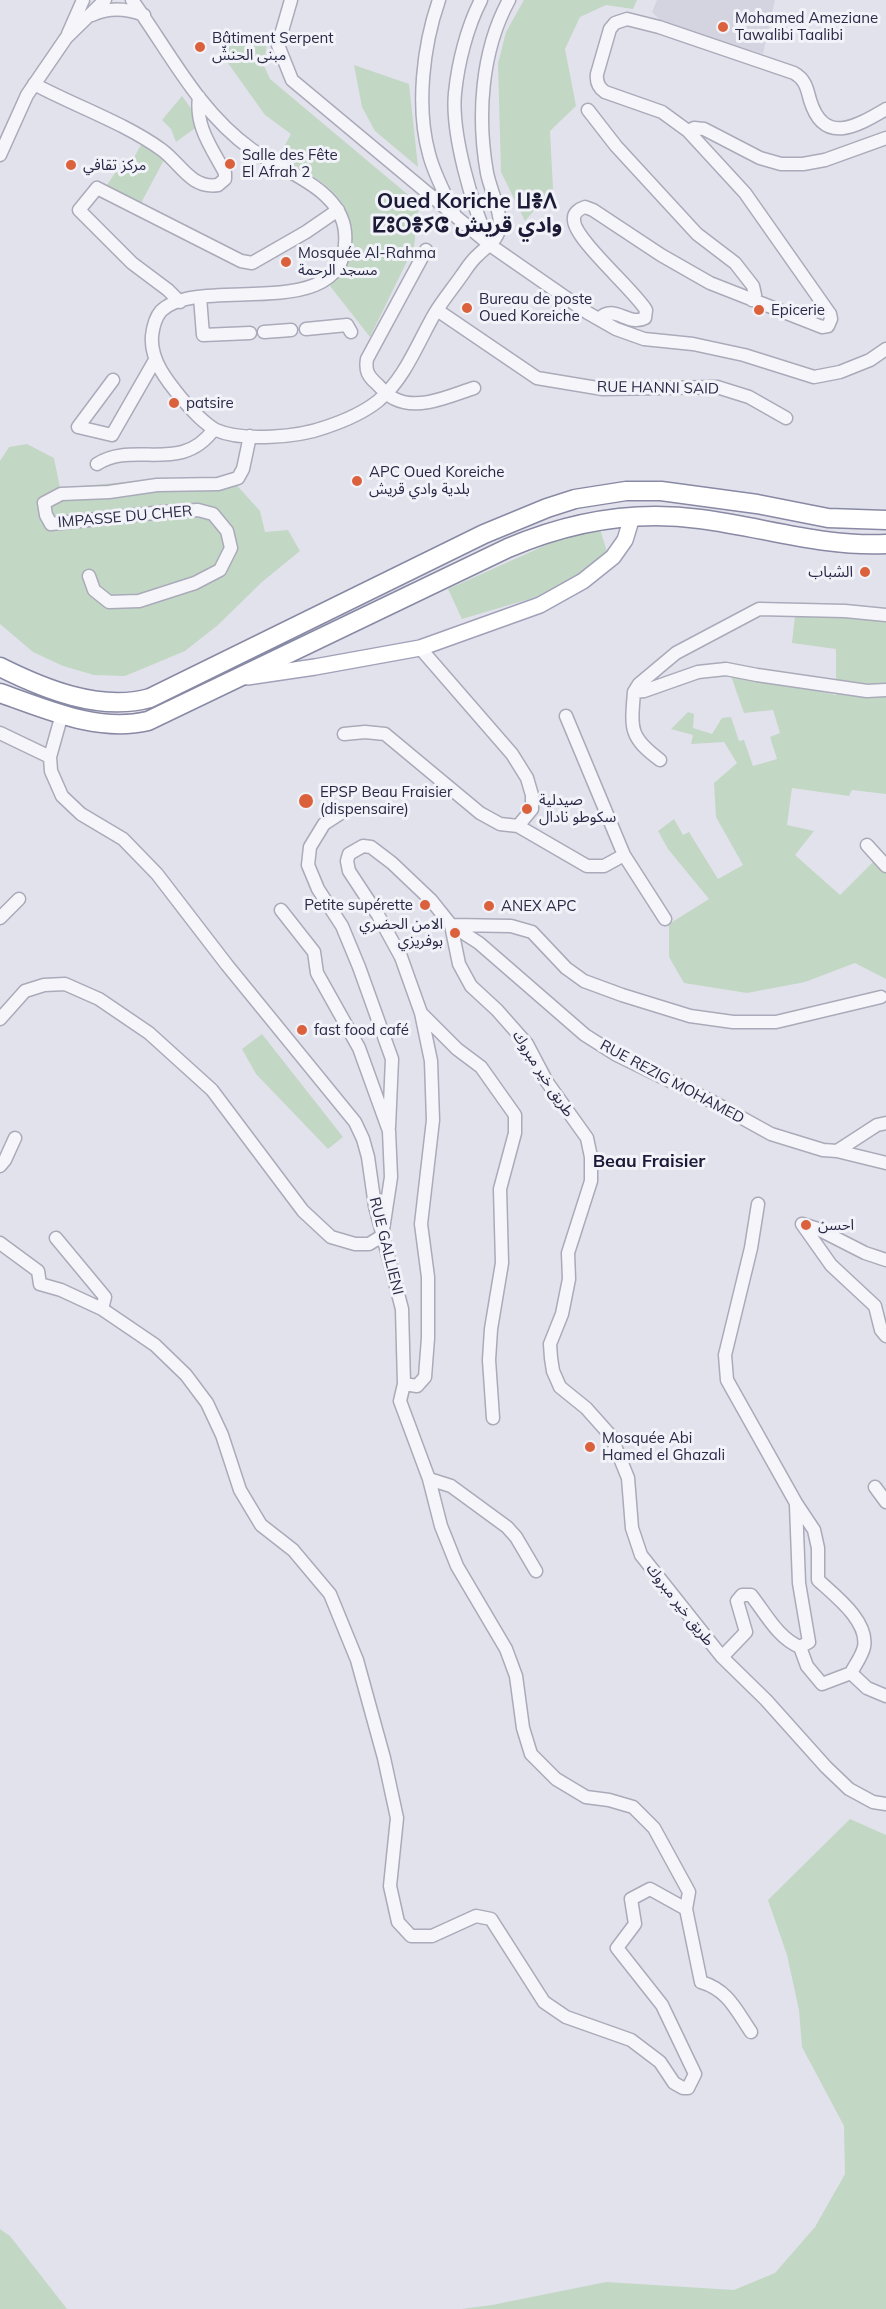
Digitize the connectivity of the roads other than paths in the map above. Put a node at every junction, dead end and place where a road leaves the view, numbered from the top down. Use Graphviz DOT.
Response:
graph roads {
  1 [pos="83,0"];
  2 [pos="105,0"];
  3 [pos="132,0"];
  4 [pos="291,0"];
  5 [pos="439,0"];
  6 [pos="482,0"];
  7 [pos="509,0"];
  8 [pos="144,15"];
  9 [pos="88,17"];
  10 [pos="66,38"];
  11 [pos="34,84"];
  12 [pos="199,97"];
  13 [pos="886,109"];
  14 [pos="588,110"];
  15 [pos="688,131"];
  16 [pos="886,138"];
  17 [pos="0,156"];
  18 [pos="338,210"];
  19 [pos="456,217"];
  20 [pos="490,245"];
  21 [pos="426,250"];
  22 [pos="200,297"];
  23 [pos="752,300"];
  24 [pos="180,302"];
  25 [pos="437,310"];
  26 [pos="599,319"];
  27 [pos="306,329"];
  28 [pos="291,330"];
  29 [pos="264,332"];
  30 [pos="351,332"];
  31 [pos="250,333"];
  32 [pos="886,349"];
  33 [pos="156,360"];
  34 [pos="113,380"];
  35 [pos="474,388"];
  36 [pos="386,393"];
  37 [pos="786,418"];
  38 [pos="214,429"];
  39 [pos="250,436"];
  40 [pos="97,464"];
  41 [pos="632,516"];
  42 [pos="886,520"];
  43 [pos="886,544"];
  44 [pos="89,576"];
  45 [pos="886,615"];
  46 [pos="420,648"];
  47 [pos="0,667"];
  48 [pos="241,678"];
  49 [pos="886,690"];
  50 [pos="634,692"];
  51 [pos="0,693"];
  52 [pos="62,714"];
  53 [pos="566,716"];
  54 [pos="0,733"];
  55 [pos="344,734"];
  56 [pos="50,757"];
  57 [pos="660,760"];
  58 [pos="341,813"];
  59 [pos="518,826"];
  60 [pos="867,845"];
  61 [pos="624,855"];
  62 [pos="886,866"];
  63 [pos="19,899"];
  64 [pos="281,910"];
  65 [pos="0,918"];
  66 [pos="665,919"];
  67 [pos="451,925"];
  68 [pos="881,997"];
  69 [pos="421,1013"];
  70 [pos="0,1019"];
  71 [pos="886,1123"];
  72 [pos="389,1131"];
  73 [pos="15,1138"];
  74 [pos="837,1151"];
  75 [pos="886,1163"];
  76 [pos="0,1166"];
  77 [pos="758,1204"];
  78 [pos="382,1236"];
  79 [pos="56,1238"];
  80 [pos="0,1243"];
  81 [pos="886,1260"];
  82 [pos="102,1309"];
  83 [pos="884,1333"];
  84 [pos="404,1384"];
  85 [pos="493,1418"];
  86 [pos="429,1479"];
  87 [pos="875,1487"];
  88 [pos="886,1502"];
  89 [pos="796,1503"];
  90 [pos="536,1571"];
  91 [pos="805,1644"];
  92 [pos="722,1657"];
  93 [pos="851,1673"];
  94 [pos="886,1696"];
  95 [pos="886,1804"];
  96 [pos="686,1909"];
  97 [pos="751,2032"];
  1 -- 10 [label="street"];
  2 -- 9 [label="street"];
  3 -- 8 [label="street"];
  4 -- 19 [label="street"];
  5 -- 19 [label="street"];
  6 -- 20 [label="street"];
  7 -- 20 [label="street"];
  8 -- 9 [label="street"];
  8 -- 12 [label="street"];
  9 -- 10 [label="street"];
  10 -- 11 [label="street"];
  11 -- 12 [label="street"];
  11 -- 17 [label="street"];
  12 -- 18 [label="street"];
  13 -- 15 [label="street"];
  14 -- 23 [label="street"];
  15 -- 16 [label="street"];
  15 -- 23 [label="street"];
  18 -- 22 [label="street"];
  18 -- 24 [label="street"];
  19 -- 20 [label="street"];
  20 -- 25 [label="street"];
  20 -- 26 [label="street"];
  21 -- 36 [label="street"];
  22 -- 24 [label="street"];
  22 -- 31 [label="street"];
  23 -- 26 [label="street"];
  24 -- 33 [label="street"];
  25 -- 36 [label="street"];
  25 -- 37 [label="street, RUE HANNI SAID"];
  26 -- 32 [label="street"];
  27 -- 30 [label="street"];
  28 -- 29 [label="street"];
  33 -- 34 [label="street"];
  33 -- 38 [label="street"];
  35 -- 36 [label="street"];
  36 -- 39 [label="street"];
  38 -- 39 [label="street"];
  38 -- 40 [label="street"];
  39 -- 44 [label="street, IMPASSE DU CHER"];
  41 -- 43 [label="highway"];
  41 -- 46 [label="main road"];
  41 -- 48 [label="highway"];
  42 -- 47 [label="highway"];
  45 -- 50 [label="street"];
  46 -- 48 [label="main road"];
  46 -- 59 [label="street"];
  48 -- 52 [label="highway"];
  49 -- 50 [label="street"];
  50 -- 57 [label="street"];
  51 -- 52 [label="highway"];
  52 -- 56 [label="street"];
  53 -- 61 [label="street"];
  54 -- 56 [label="street"];
  55 -- 59 [label="street"];
  56 -- 78 [label="street, RUE GALLIENI"];
  58 -- 72 [label="street"];
  59 -- 61 [label="street"];
  60 -- 62 [label="street"];
  61 -- 66 [label="street"];
  63 -- 65 [label="street"];
  64 -- 72 [label="street"];
  67 -- 68 [label="street"];
  67 -- 69 [label="street, طريق خير مبروك"];
  67 -- 74 [label="street, RUE REZIG MOHAMED"];
  67 -- 92 [label="street, طريق خير مبروك"];
  69 -- 84 [label="street, طريق خير مبروك"];
  69 -- 85 [label="street"];
  70 -- 78 [label="street"];
  71 -- 74 [label="street"];
  72 -- 78 [label="street"];
  73 -- 76 [label="street"];
  74 -- 75 [label="street, RUE REZIG MOHAMED"];
  77 -- 89 [label="street"];
  78 -- 84 [label="street, RUE GALLIENI"];
  79 -- 82 [label="street"];
  80 -- 82 [label="street"];
  81 -- 83 [label="street"];
  82 -- 96 [label="street"];
  84 -- 86 [label="street, RUE GALLIENI"];
  86 -- 90 [label="street"];
  86 -- 96 [label="street, RUE GALLIENI"];
  87 -- 88 [label="street"];
  89 -- 91 [label="street"];
  89 -- 93 [label="street"];
  91 -- 92 [label="street"];
  91 -- 93 [label="street"];
  92 -- 95 [label="street, طريق خير مبروك"];
  93 -- 94 [label="street"];
  96 -- 97 [label="street"];
}
